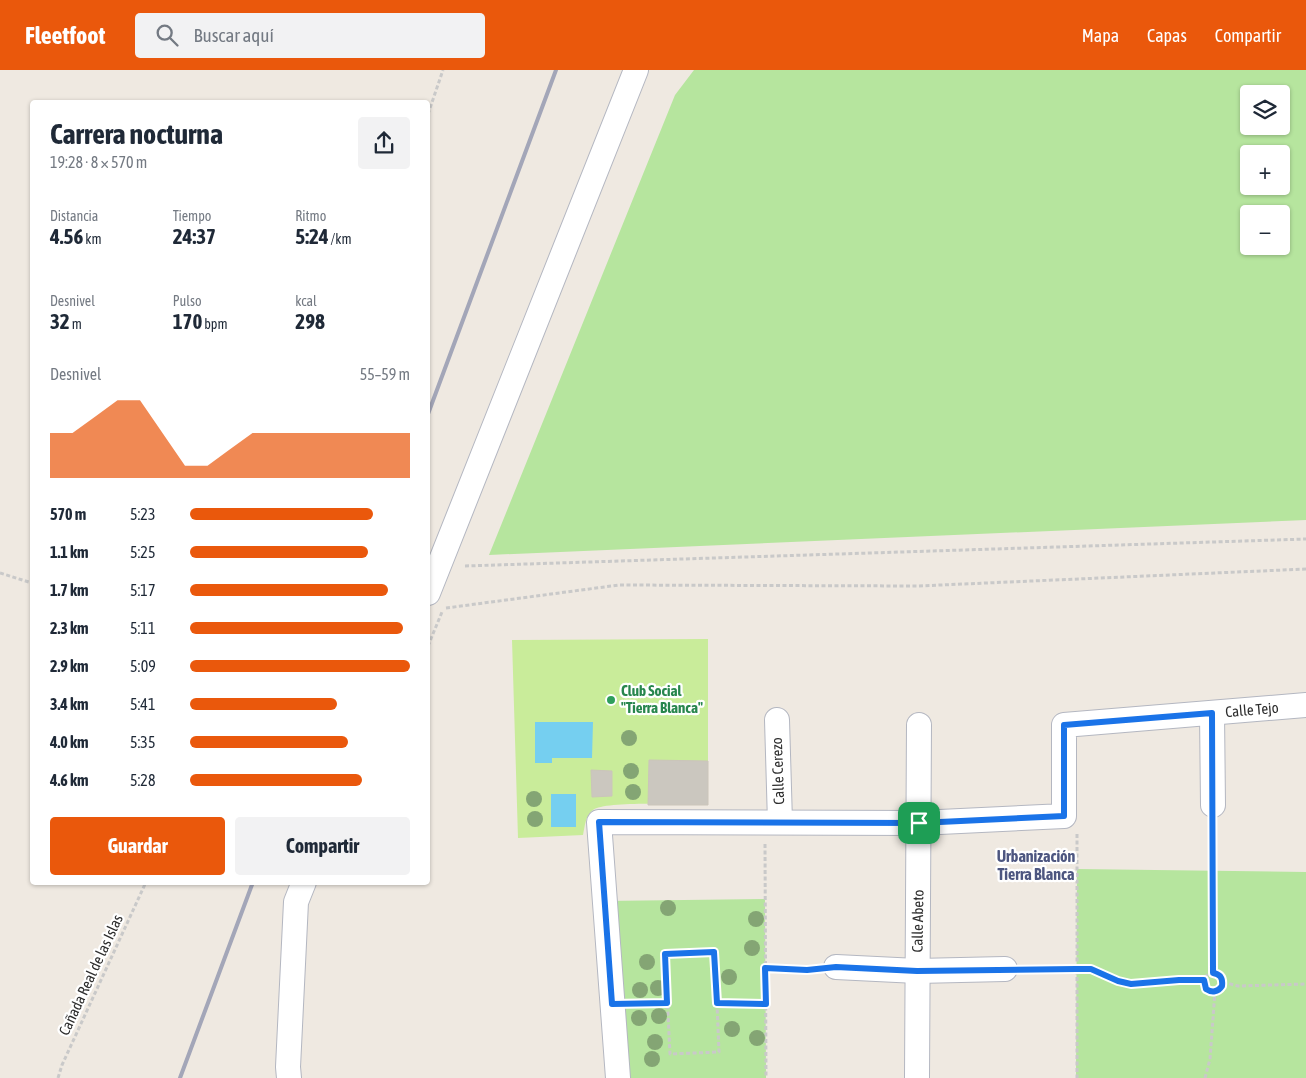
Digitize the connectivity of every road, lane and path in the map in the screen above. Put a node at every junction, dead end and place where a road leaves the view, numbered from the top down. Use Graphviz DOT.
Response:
graph roads {
  1 [pos="442,70"];
  2 [pos="636,70"];
  3 [pos="430,108"];
  4 [pos="1306,539"];
  5 [pos="465,566"];
  6 [pos="1306,568"];
  7 [pos="0,573"];
  8 [pos="30,582"];
  9 [pos="432,600"];
  10 [pos="1306,705"];
  11 [pos="1212,713"];
  12 [pos="777,720"];
  13 [pos="919,725"];
  14 [pos="1213,805"];
  15 [pos="1064,816"];
  16 [pos="773,822"];
  17 [pos="919,823"];
  18 [pos="145,885"];
  19 [pos="303,885"];
  20 [pos="836,967"];
  21 [pos="765,968"];
  22 [pos="1005,968"];
  23 [pos="1076,969"];
  24 [pos="917,971"];
  25 [pos="1213,973"];
  26 [pos="1204,980"];
  27 [pos="1222,982"];
  28 [pos="1306,984"];
  29 [pos="1215,991"];
  30 [pos="667,1003"];
  31 [pos="717,1003"];
  32 [pos="612,1004"];
  33 [pos="766,1004"];
  34 [pos="58,1078"];
  35 [pos="289,1078"];
  36 [pos="618,1078"];
  37 [pos="766,1078"];
  38 [pos="917,1078"];
  39 [pos="1077,1078"];
  40 [pos="1205,1078"];
  1 -- 3 [label="path"];
  2 -- 9 [label="street"];
  4 -- 5 [label="path"];
  6 -- 9 [label="path"];
  7 -- 8 [label="path"];
  10 -- 11 [label="street, Calle Tejo"];
  11 -- 14 [label="street"];
  11 -- 15 [label="street, Calle Tejo"];
  12 -- 16 [label="street, Calle Cerezo"];
  13 -- 17 [label="street, Calle Abeto"];
  14 -- 25 [label="path"];
  15 -- 17 [label="street"];
  15 -- 23 [label="path"];
  16 -- 17 [label="street"];
  16 -- 21 [label="path"];
  16 -- 32 [label="street"];
  17 -- 24 [label="street, Calle Abeto"];
  18 -- 34 [label="path, Cañada Real de las Islas"];
  19 -- 35 [label="street"];
  20 -- 21 [label="path"];
  20 -- 24 [label="street"];
  21 -- 33 [label="path"];
  22 -- 23 [label="path"];
  22 -- 24 [label="street"];
  23 -- 26 [label="path"];
  23 -- 39 [label="path"];
  24 -- 38 [label="street, Calle Abeto"];
  25 -- 26 [label="path"];
  25 -- 27 [label="path"];
  26 -- 29 [label="path"];
  27 -- 28 [label="path"];
  27 -- 29 [label="path"];
  29 -- 40 [label="path"];
  30 -- 31 [label="path"];
  30 -- 31 [label="path"];
  30 -- 32 [label="path"];
  31 -- 33 [label="path"];
  32 -- 36 [label="street"];
  33 -- 37 [label="path"];
}
